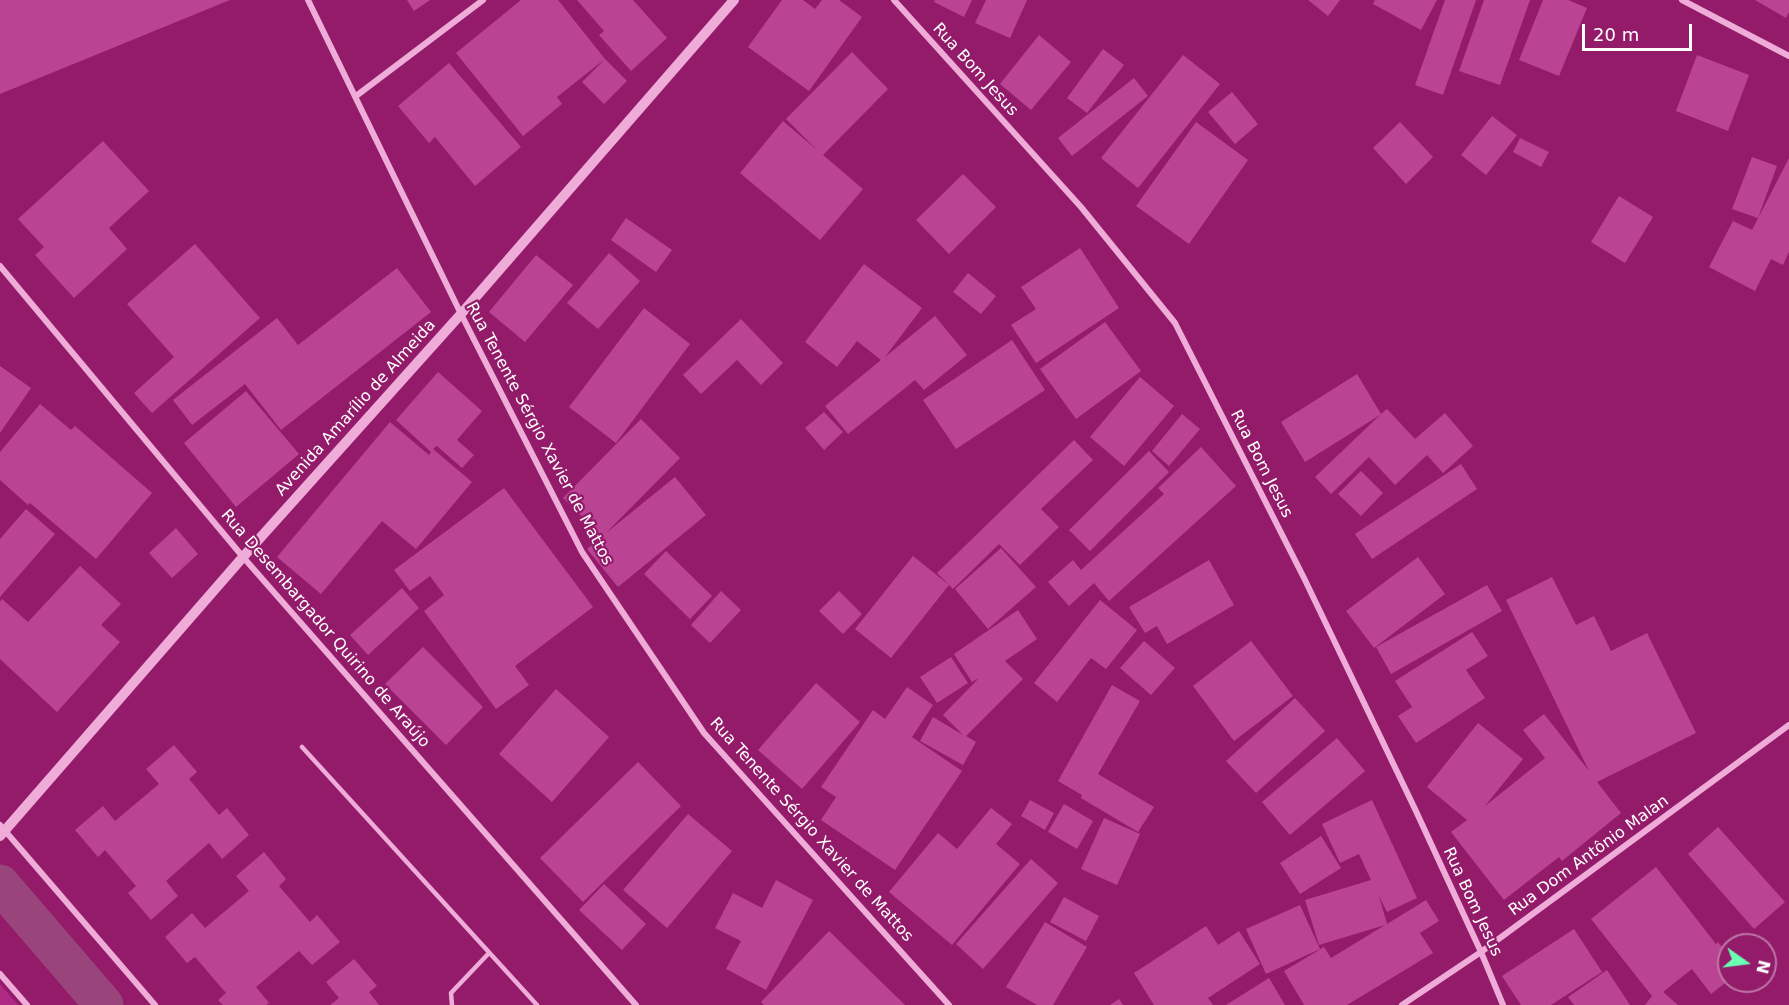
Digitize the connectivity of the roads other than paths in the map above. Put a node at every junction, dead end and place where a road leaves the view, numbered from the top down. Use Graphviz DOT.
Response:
graph roads {
  1 [pos="308,0"];
  2 [pos="483,0"];
  3 [pos="734,0"];
  4 [pos="894,0"];
  5 [pos="1682,0"];
  6 [pos="1789,56"];
  7 [pos="356,96"];
  8 [pos="0,266"];
  9 [pos="460,314"];
  10 [pos="243,557"];
  11 [pos="1789,725"];
  12 [pos="302,747"];
  13 [pos="2,830"];
  14 [pos="1481,952"];
  15 [pos="489,953"];
  16 [pos="0,974"];
  17 [pos="27,1005"];
  18 [pos="155,1005"];
  19 [pos="452,1005"];
  20 [pos="537,1005"];
  21 [pos="636,1005"];
  22 [pos="949,1005"];
  23 [pos="1402,1005"];
  24 [pos="1503,1005"];
  1 -- 7 [label="street, Rua Tenente Sérgio Xavier de Mattos"];
  2 -- 7 [label="street"];
  3 -- 9 [label="street, Avenida Amarílio de Almeida"];
  4 -- 14 [label="street, Rua Bom Jesus"];
  5 -- 6 [label="street"];
  7 -- 9 [label="street, Rua Tenente Sérgio Xavier de Mattos"];
  8 -- 10 [label="street, Rua Desembargador Quirino de Araújo"];
  9 -- 10 [label="street, Avenida Amarílio de Almeida"];
  9 -- 22 [label="street, Rua Tenente Sérgio Xavier de Mattos"];
  10 -- 13 [label="street, Avenida Amarílio de Almeida"];
  10 -- 21 [label="street, Rua Desembargador Quirino de Araújo"];
  11 -- 14 [label="street, Rua Dom Antônio Malan"];
  12 -- 15 [label="lane"];
  13 -- 18 [label="street"];
  14 -- 23 [label="street, Rua Dom Antônio Malan"];
  14 -- 24 [label="street, Rua Bom Jesus"];
  15 -- 19 [label="lane"];
  15 -- 20 [label="lane"];
  16 -- 17 [label="street"];
}
